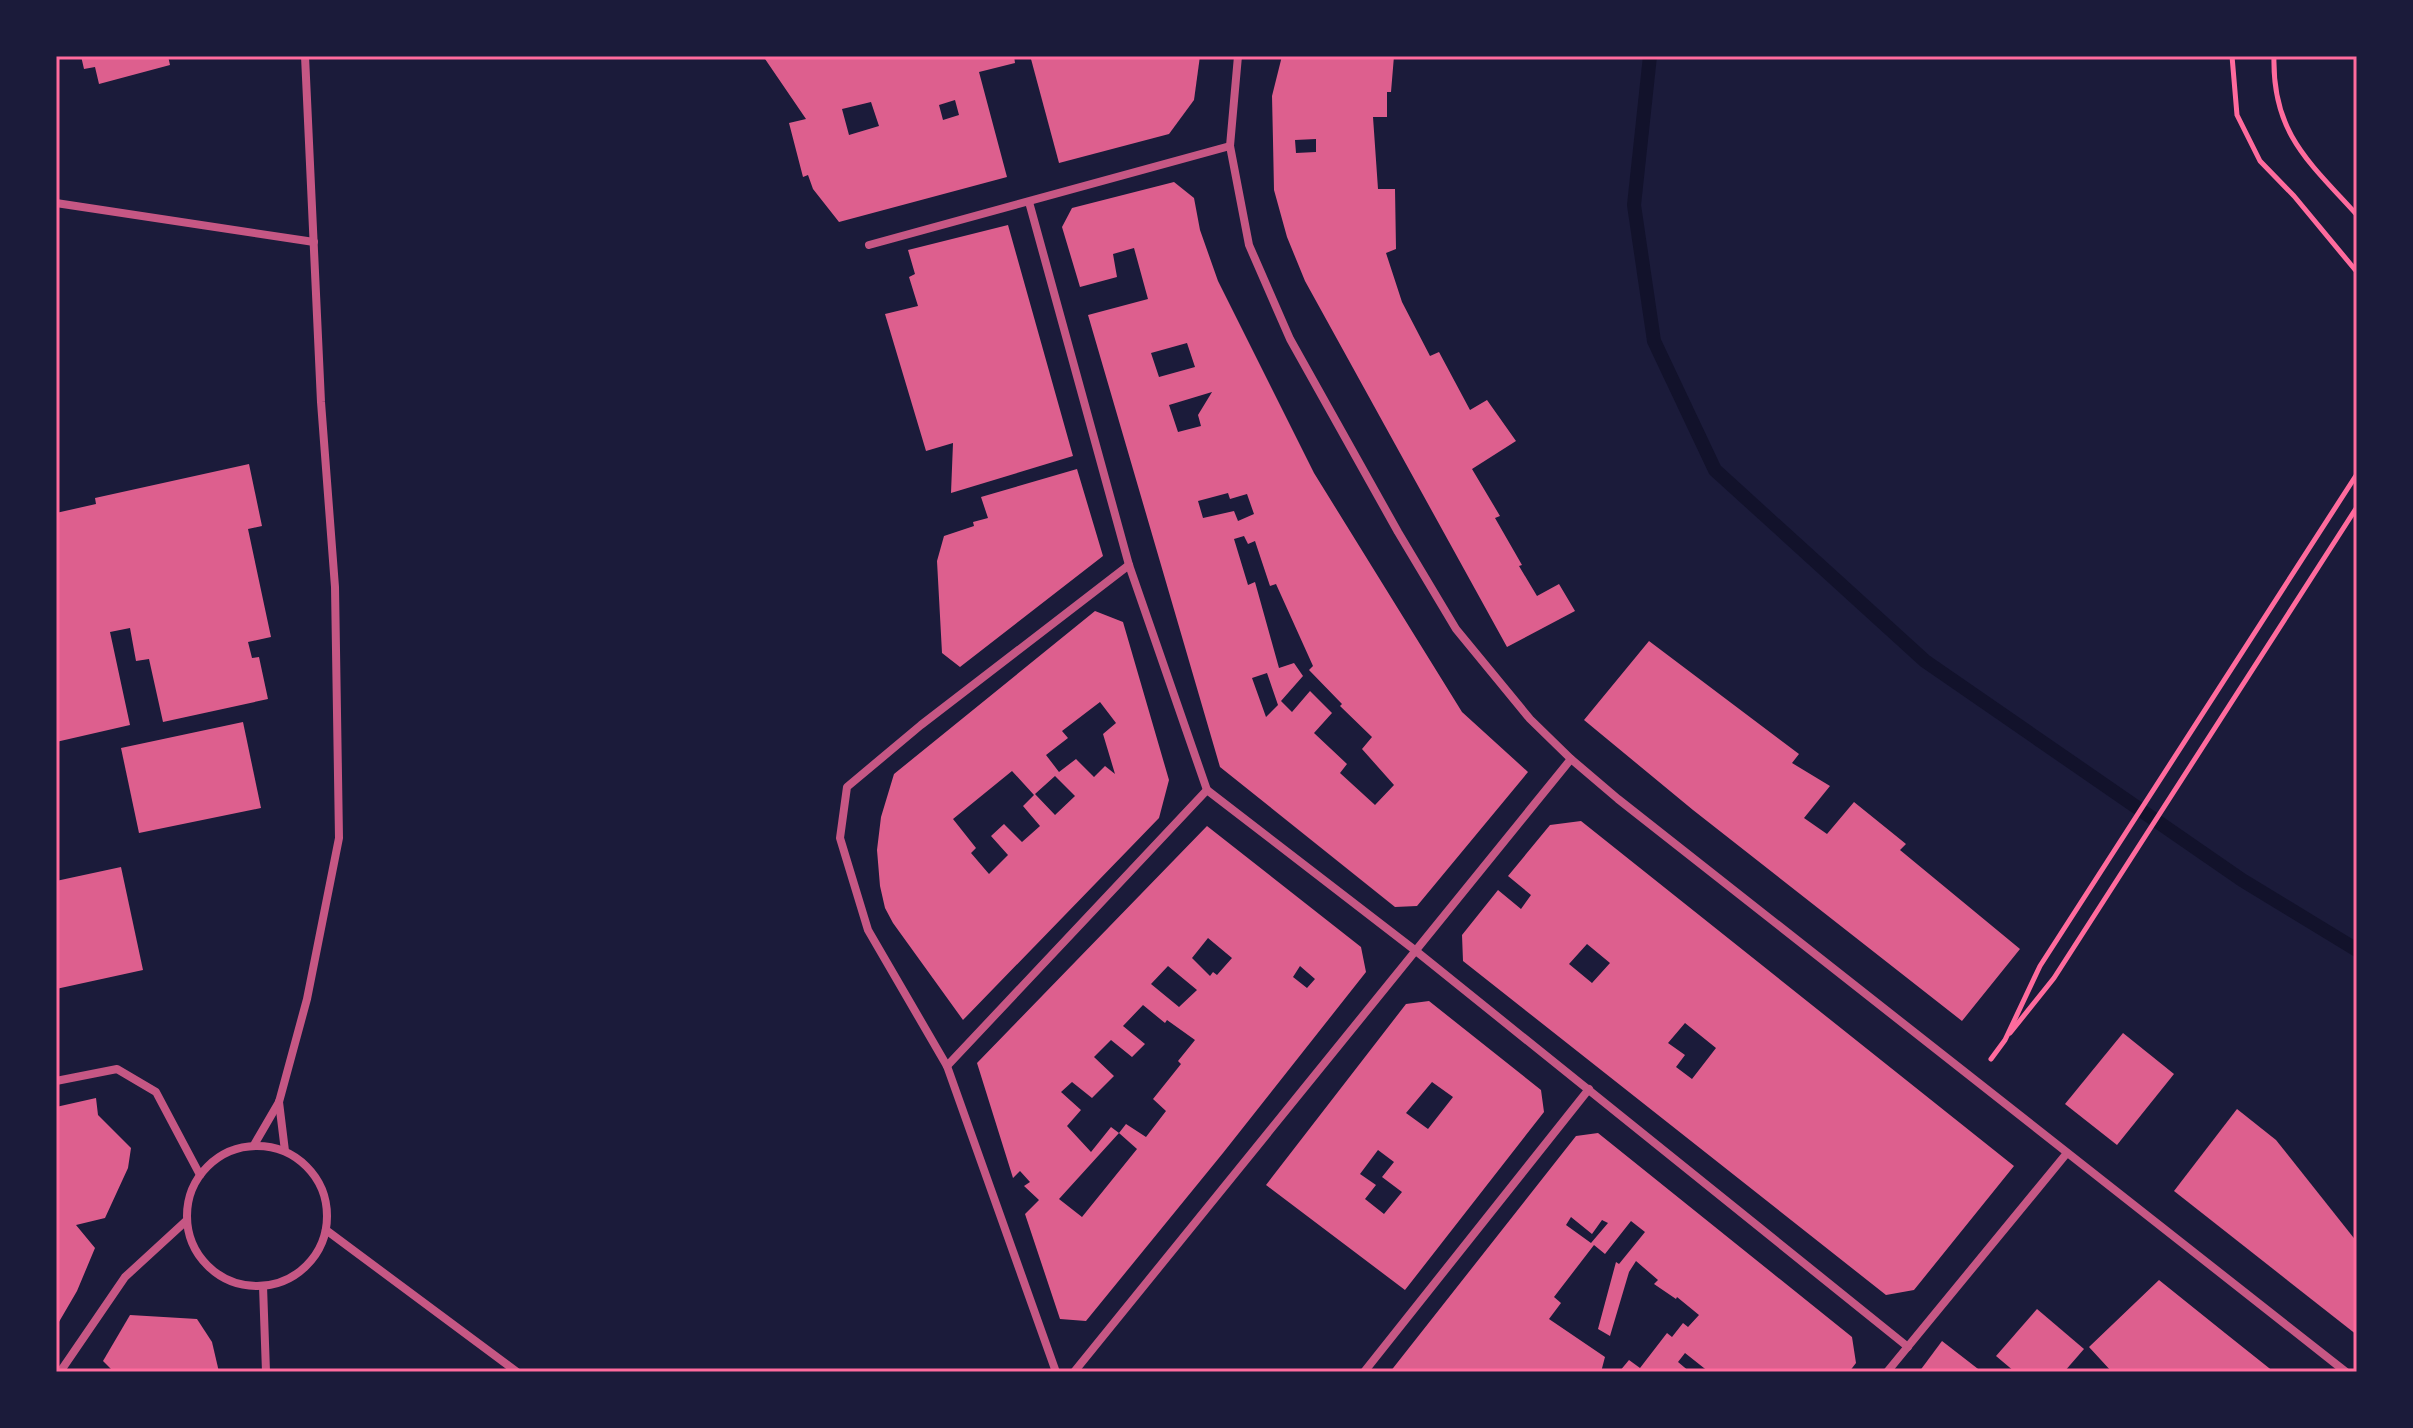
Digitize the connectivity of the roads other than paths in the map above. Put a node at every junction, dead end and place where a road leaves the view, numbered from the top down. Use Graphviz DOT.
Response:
graph roads {
  1 [pos="305,56"];
  2 [pos="1238,56"];
  3 [pos="1230,146"];
  4 [pos="1029,202"];
  5 [pos="56,203"];
  6 [pos="314,242"];
  7 [pos="869,245"];
  8 [pos="1129,565"];
  9 [pos="1571,759"];
  10 [pos="1207,790"];
  11 [pos="1416,951"];
  12 [pos="947,1066"];
  13 [pos="56,1081"];
  14 [pos="1589,1089"];
  15 [pos="279,1102"];
  16 [pos="254,1145"];
  17 [pos="285,1151"];
  18 [pos="2067,1153"];
  19 [pos="200,1175"];
  20 [pos="186,1221"];
  21 [pos="326,1230"];
  22 [pos="263,1286"];
  23 [pos="1908,1347"];
  24 [pos="60,1372"];
  25 [pos="266,1372"];
  26 [pos="517,1372"];
  27 [pos="1056,1372"];
  28 [pos="1074,1372"];
  29 [pos="1364,1372"];
  30 [pos="1887,1372"];
  31 [pos="2346,1372"];
  1 -- 6 [label="street"];
  2 -- 3 [label="street"];
  3 -- 4 [label="street"];
  3 -- 9 [label="street"];
  4 -- 7 [label="street"];
  4 -- 8 [label="street"];
  5 -- 6 [label="street"];
  6 -- 15 [label="street"];
  8 -- 10 [label="street"];
  8 -- 12 [label="street"];
  9 -- 11 [label="street"];
  9 -- 18 [label="street"];
  10 -- 11 [label="street"];
  10 -- 12 [label="street"];
  11 -- 14 [label="street"];
  11 -- 28 [label="street"];
  12 -- 27 [label="street"];
  13 -- 19 [label="street"];
  14 -- 23 [label="street"];
  14 -- 29 [label="street"];
  15 -- 16 [label="street"];
  15 -- 17 [label="street"];
  16 -- 17 [label="street"];
  16 -- 19 [label="street"];
  17 -- 21 [label="street"];
  18 -- 23 [label="street"];
  18 -- 31 [label="street"];
  19 -- 20 [label="street"];
  20 -- 22 [label="street"];
  20 -- 24 [label="street"];
  21 -- 22 [label="street"];
  21 -- 26 [label="street"];
  22 -- 25 [label="street"];
  23 -- 30 [label="street"];
}
